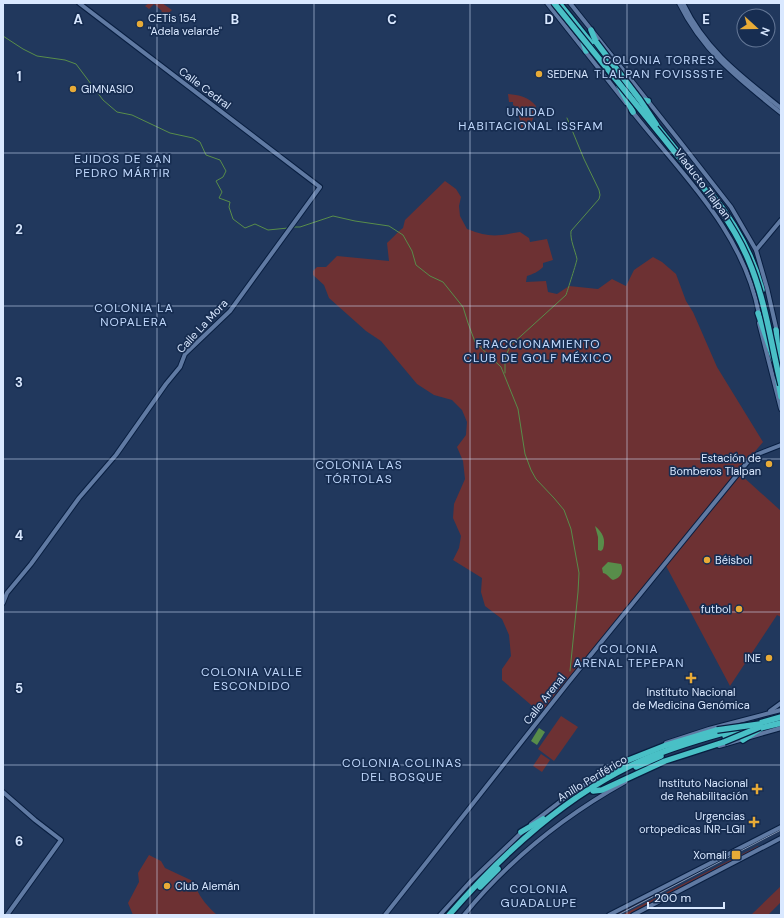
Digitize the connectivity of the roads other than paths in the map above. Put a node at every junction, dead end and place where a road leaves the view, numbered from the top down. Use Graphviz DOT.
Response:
graph roads {
  1 [pos="80,3"];
  2 [pos="547,3"];
  3 [pos="556,3"];
  4 [pos="570,3"];
  5 [pos="679,3"];
  6 [pos="683,3"];
  7 [pos="591,30"];
  8 [pos="582,37"];
  9 [pos="586,51"];
  10 [pos="617,80"];
  11 [pos="648,101"];
  12 [pos="781,108"];
  13 [pos="633,112"];
  14 [pos="781,113"];
  15 [pos="659,130"];
  16 [pos="320,187"];
  17 [pos="781,220"];
  18 [pos="756,250"];
  19 [pos="758,313"];
  20 [pos="776,330"];
  21 [pos="781,348"];
  22 [pos="779,369"];
  23 [pos="780,388"];
  24 [pos="781,397"];
  25 [pos="781,409"];
  26 [pos="781,446"];
  27 [pos="3,603"];
  28 [pos="781,703"];
  29 [pos="781,710"];
  30 [pos="764,715"];
  31 [pos="781,720"];
  32 [pos="761,726"];
  33 [pos="781,729"];
  34 [pos="743,740"];
  35 [pos="635,758"];
  36 [pos="616,765"];
  37 [pos="622,780"];
  38 [pos="593,789"];
  39 [pos="3,792"];
  40 [pos="602,795"];
  41 [pos="551,816"];
  42 [pos="781,828"];
  43 [pos="521,832"];
  44 [pos="768,834"];
  45 [pos="781,838"];
  46 [pos="7,915"];
  47 [pos="385,915"];
  48 [pos="440,915"];
  49 [pos="449,915"];
  50 [pos="454,915"];
  51 [pos="464,915"];
  52 [pos="609,915"];
  53 [pos="633,915"];
  1 -- 16 [label="main road, Calle Cedral"];
  2 -- 9 [label="main road, Viaducto Tlalpan"];
  3 -- 8 [label="highway, Viaducto Tlalpan"];
  3 -- 10 [label="highway, bridge"];
  3 -- 15 [label="highway, bridge"];
  4 -- 7 [label="main road, Viaducto Tlalpan"];
  5 -- 14 [label="main road"];
  6 -- 12 [label="main road"];
  7 -- 11 [label="main road, Viaducto Tlalpan"];
  7 -- 15 [label="highway, bridge"];
  8 -- 9 [label="highway"];
  8 -- 10 [label="highway, Viaducto Tlalpan"];
  9 -- 13 [label="main road, Viaducto Tlalpan"];
  10 -- 11 [label="highway"];
  10 -- 13 [label="highway"];
  10 -- 22 [label="highway, Viaducto Tlalpan"];
  10 -- 23 [label="highway, bridge"];
  11 -- 18 [label="main road, Viaducto Tlalpan"];
  13 -- 19 [label="main road, Viaducto Tlalpan"];
  15 -- 22 [label="highway, bridge"];
  16 -- 27 [label="main road, Calle La Mora"];
  17 -- 18 [label="main road"];
  18 -- 20 [label="main road, Viaducto Tlalpan"];
  19 -- 22 [label="highway"];
  19 -- 25 [label="main road, Viaducto Tlalpan"];
  20 -- 21 [label="main road, Viaducto Tlalpan"];
  20 -- 22 [label="highway"];
  22 -- 23 [label="highway, Viaducto Tlalpan"];
  23 -- 24 [label="highway"];
  26 -- 47 [label="main road, Calle Arenal"];
  28 -- 30 [label="main road"];
  29 -- 30 [label="main road"];
  30 -- 36 [label="main road"];
  31 -- 32 [label="highway"];
  31 -- 38 [label="highway, Anillo Periférico"];
  32 -- 34 [label="highway"];
  32 -- 35 [label="highway, bridge"];
  32 -- 37 [label="highway, bridge"];
  32 -- 38 [label="highway, Anillo Periférico"];
  33 -- 34 [label="main road"];
  34 -- 40 [label="main road"];
  35 -- 36 [label="highway"];
  35 -- 38 [label="highway"];
  36 -- 43 [label="main road"];
  37 -- 38 [label="highway"];
  37 -- 40 [label="highway"];
  38 -- 41 [label="highway, Anillo Periférico"];
  38 -- 50 [label="highway, Anillo Periférico"];
  39 -- 46 [label="main road"];
  40 -- 51 [label="main road"];
  41 -- 43 [label="highway"];
  41 -- 49 [label="highway, Anillo Periférico"];
  42 -- 44 [label="main road"];
  43 -- 48 [label="main road"];
  44 -- 45 [label="main road"];
  44 -- 52 [label="main road"];
  45 -- 53 [label="main road"];
}
